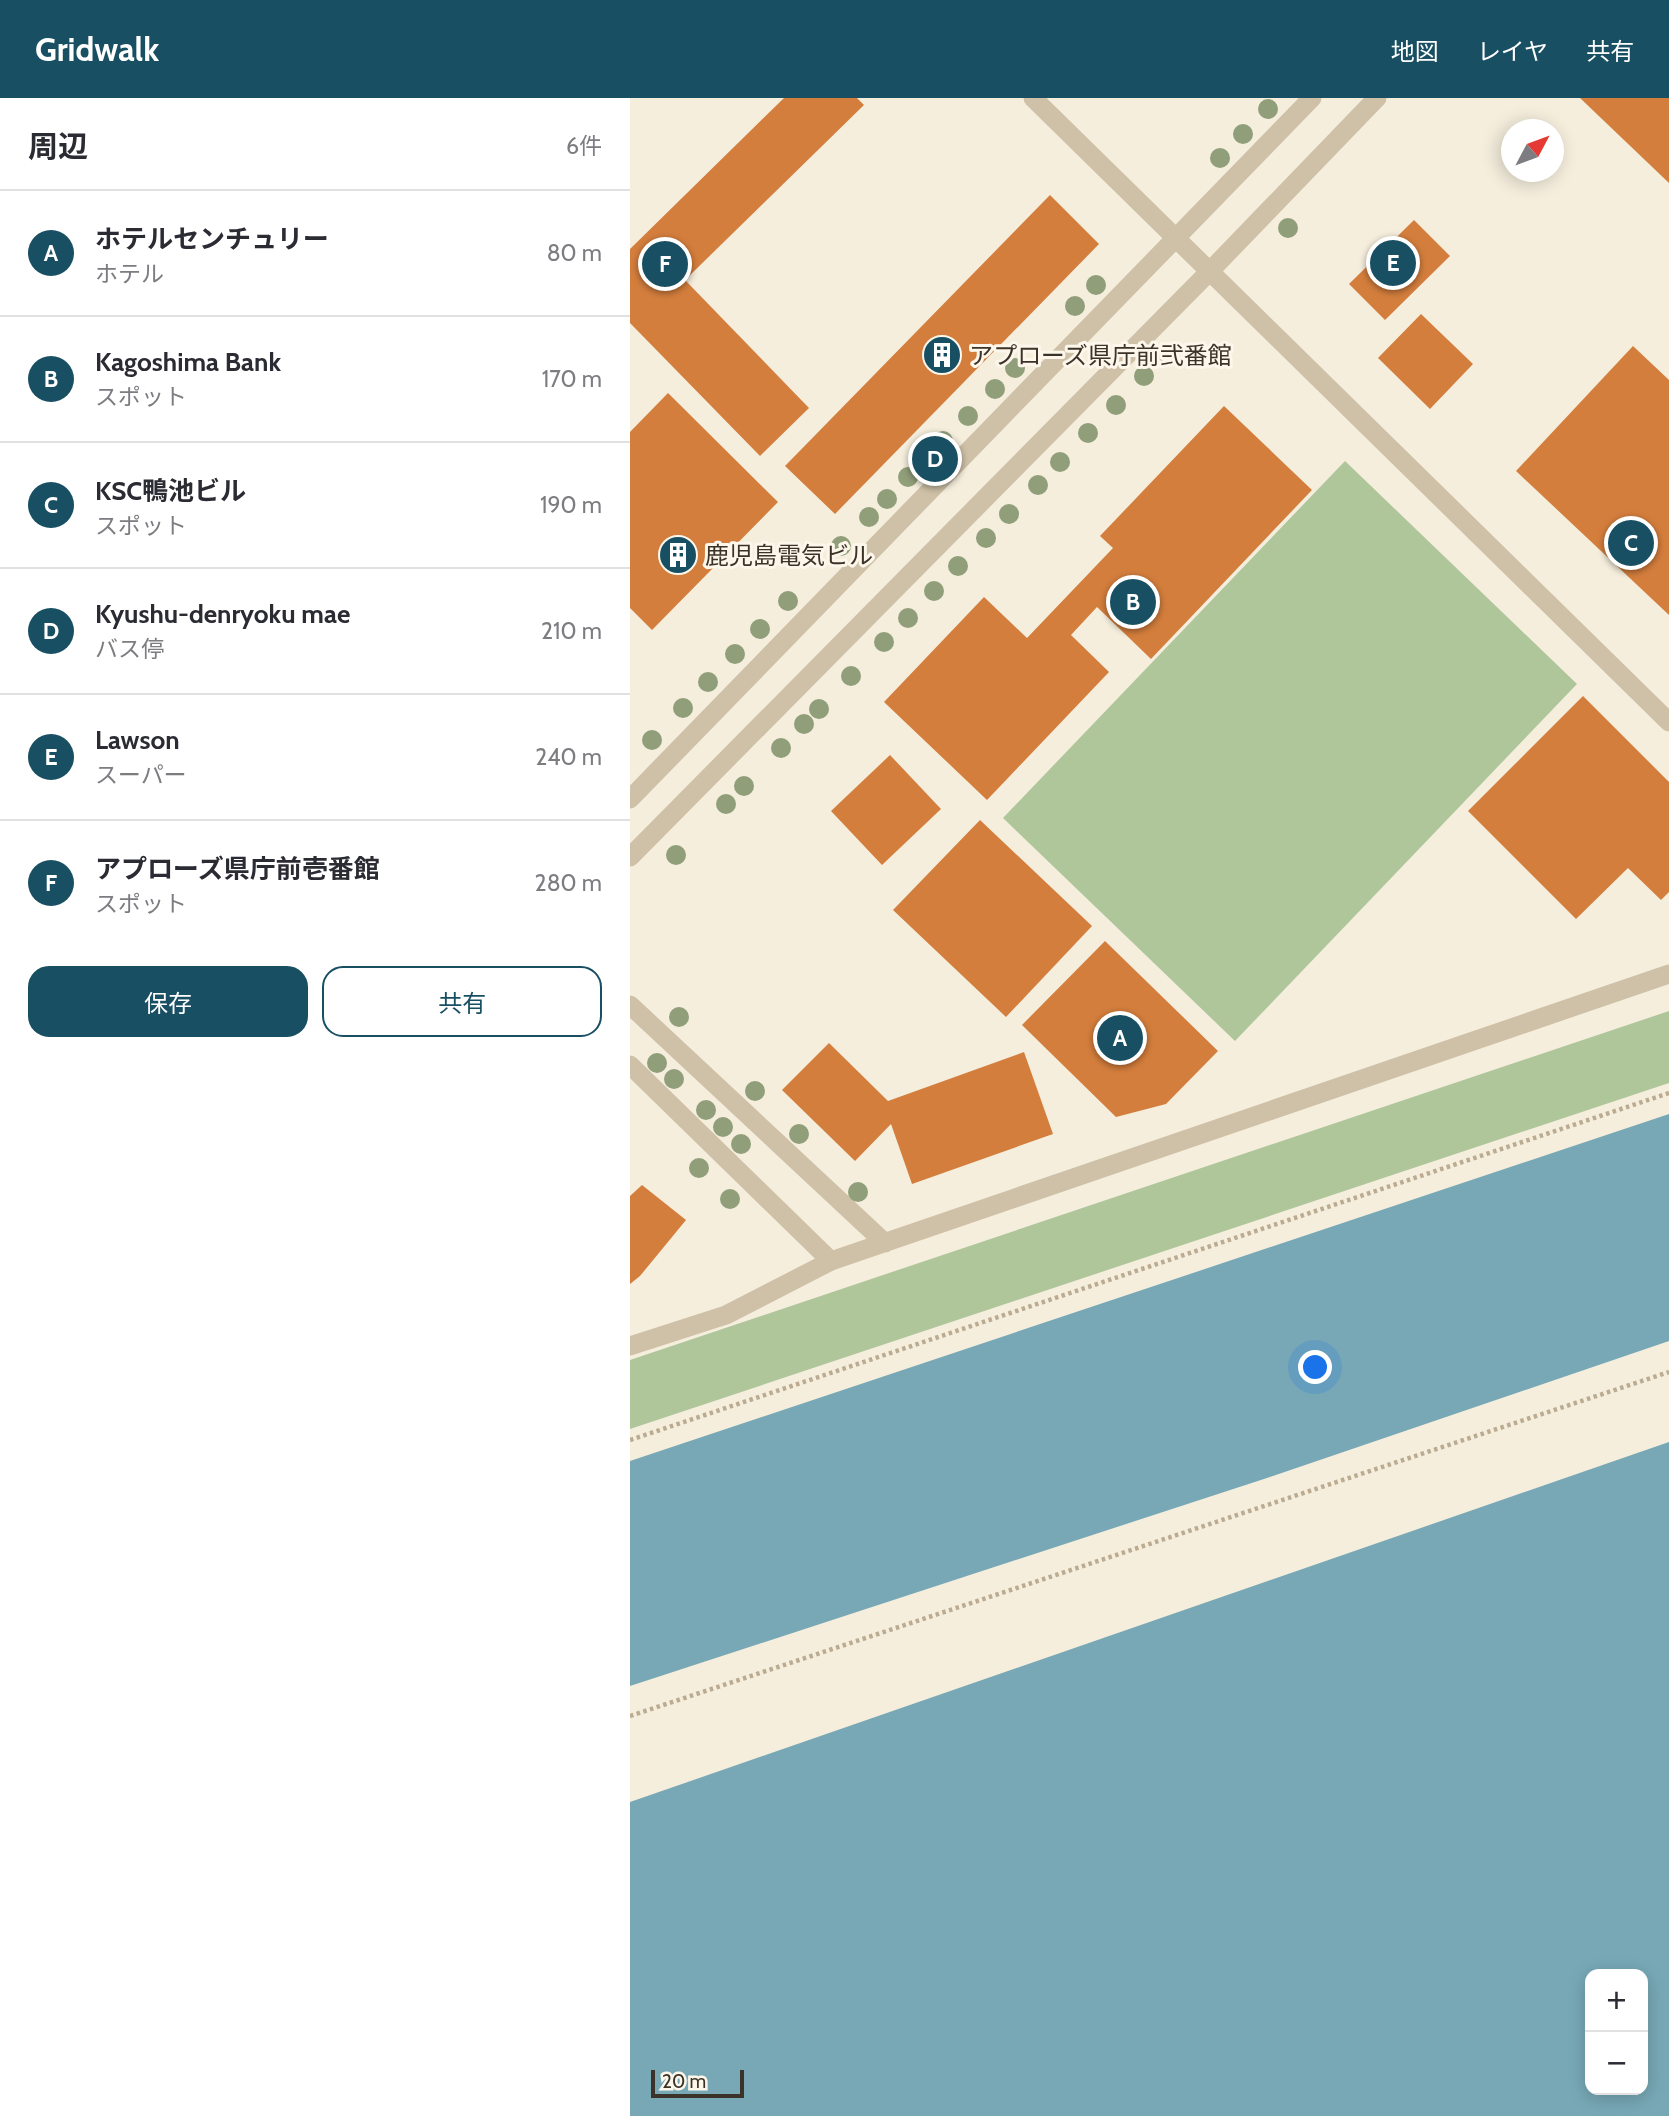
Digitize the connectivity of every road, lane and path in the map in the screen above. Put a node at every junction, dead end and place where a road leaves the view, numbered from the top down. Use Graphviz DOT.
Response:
graph roads {
  1 [pos="1033,98"];
  2 [pos="1311,98"];
  3 [pos="1377,98"];
  4 [pos="1176,237"];
  5 [pos="1210,271"];
  6 [pos="1669,722"];
  7 [pos="630,799"];
  8 [pos="630,857"];
  9 [pos="1669,974"];
  10 [pos="630,1005"];
  11 [pos="630,1065"];
  12 [pos="1669,1093"];
  13 [pos="885,1243"];
  14 [pos="831,1261"];
  15 [pos="630,1346"];
  16 [pos="1669,1372"];
  17 [pos="630,1440"];
  18 [pos="630,1716"];
  1 -- 4 [label="street"];
  2 -- 4 [label="street"];
  3 -- 5 [label="street"];
  4 -- 5 [label="street"];
  4 -- 7 [label="street"];
  5 -- 6 [label="street"];
  5 -- 8 [label="street"];
  9 -- 13 [label="street"];
  10 -- 13 [label="street"];
  11 -- 14 [label="street"];
  12 -- 17 [label="path"];
  13 -- 14 [label="street"];
  14 -- 15 [label="street"];
  16 -- 18 [label="path"];
}
